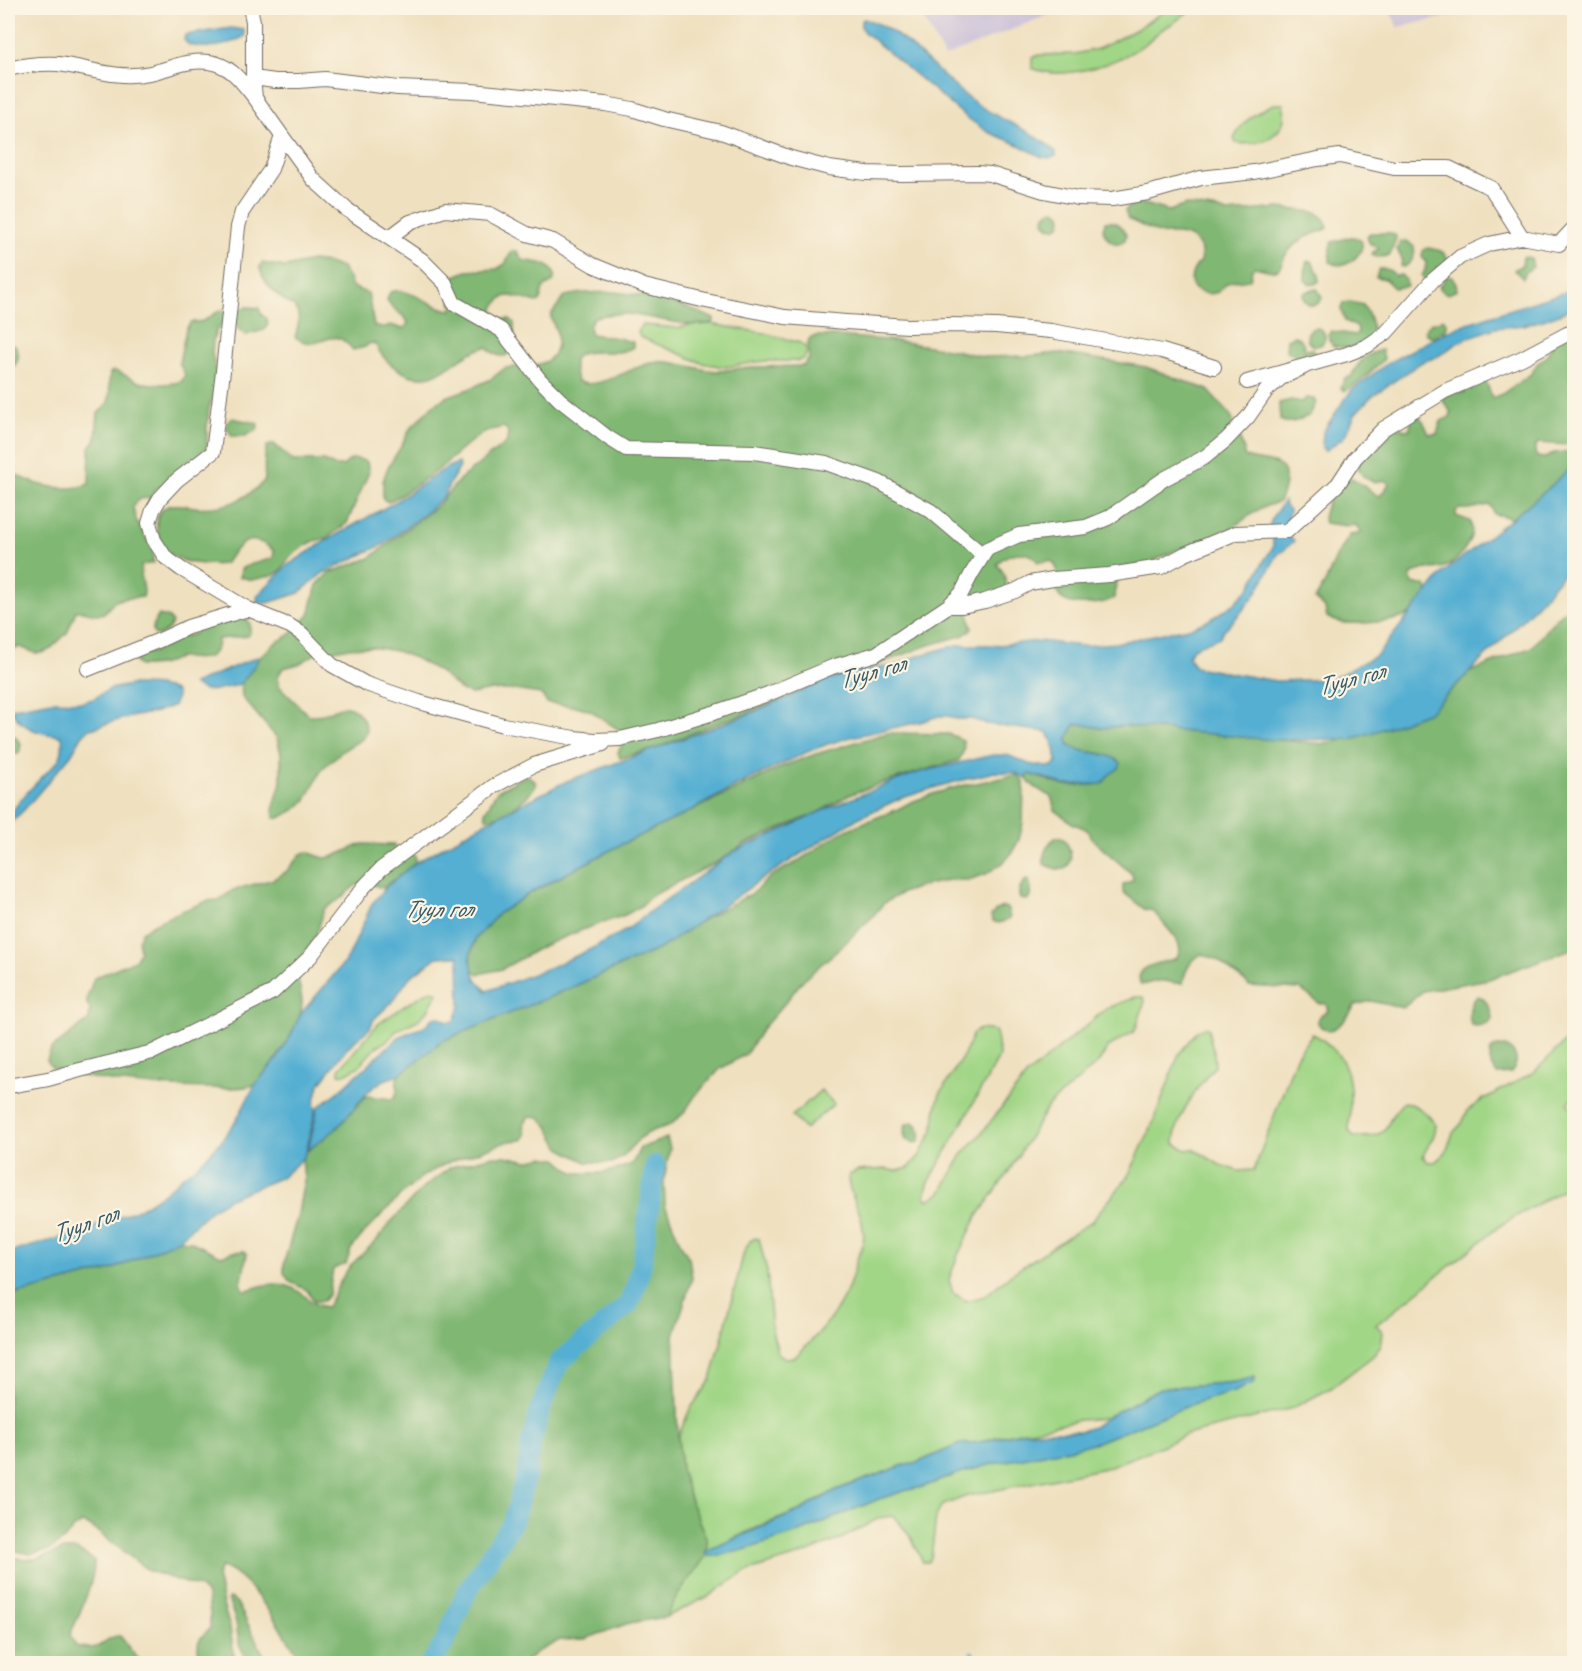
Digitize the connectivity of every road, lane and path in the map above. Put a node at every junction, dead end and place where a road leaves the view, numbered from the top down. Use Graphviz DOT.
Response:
graph roads {
  1 [pos="250,8"];
  2 [pos="8,69"];
  3 [pos="253,78"];
  4 [pos="255,98"];
  5 [pos="282,136"];
  6 [pos="1575,228"];
  7 [pos="390,237"];
  8 [pos="1522,237"];
  9 [pos="1575,332"];
  10 [pos="1214,367"];
  11 [pos="1304,367"];
  12 [pos="1247,381"];
  13 [pos="983,555"];
  14 [pos="948,606"];
  15 [pos="248,609"];
  16 [pos="88,669"];
  17 [pos="620,739"];
  18 [pos="8,1086"];
  1 -- 3 [label="street"];
  2 -- 4 [label="street"];
  3 -- 4 [label="street"];
  3 -- 8 [label="street"];
  4 -- 5 [label="street"];
  5 -- 7 [label="street"];
  5 -- 15 [label="street"];
  6 -- 8 [label="street"];
  7 -- 10 [label="street"];
  7 -- 13 [label="street"];
  8 -- 11 [label="street"];
  9 -- 14 [label="street"];
  11 -- 12 [label="street"];
  11 -- 13 [label="street"];
  13 -- 14 [label="street"];
  14 -- 17 [label="street"];
  15 -- 16 [label="street"];
  15 -- 17 [label="street"];
  17 -- 18 [label="street"];
}
